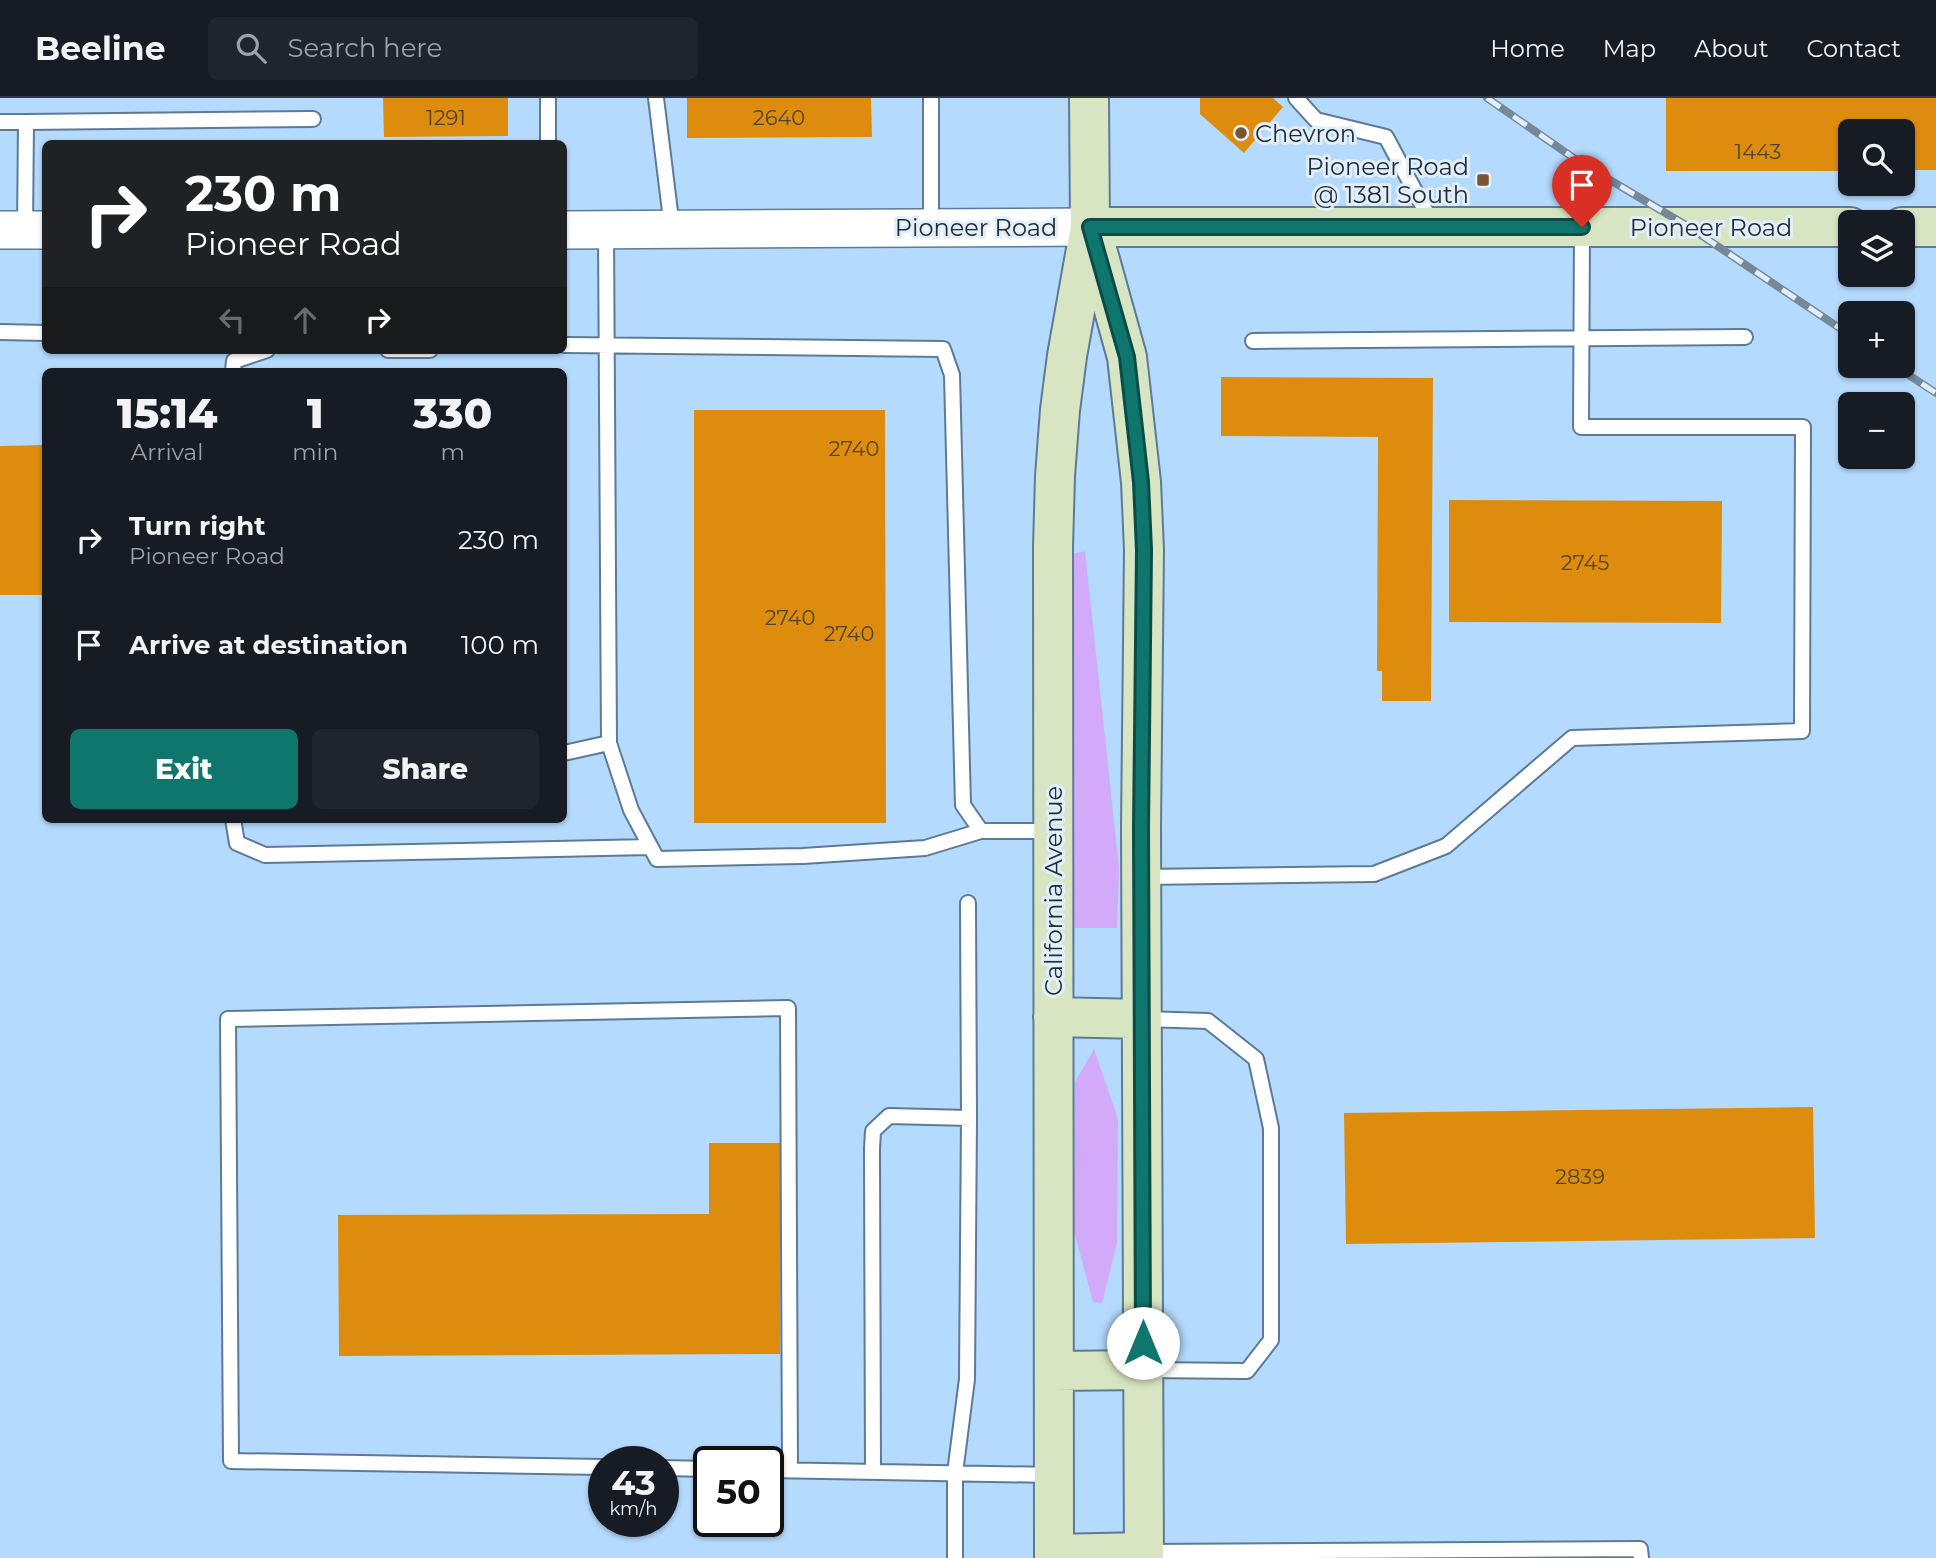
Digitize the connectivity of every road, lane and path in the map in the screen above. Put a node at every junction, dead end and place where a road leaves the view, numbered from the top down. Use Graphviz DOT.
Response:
graph roads {
  1 [pos="548,98"];
  2 [pos="656,98"];
  3 [pos="931,98"];
  4 [pos="1089,98"];
  5 [pos="1296,98"];
  6 [pos="313,119"];
  7 [pos="0,122"];
  8 [pos="26,122"];
  9 [pos="548,140"];
  10 [pos="1090,227"];
  11 [pos="1435,227"];
  12 [pos="1582,227"];
  13 [pos="1838,227"];
  14 [pos="1915,227"];
  15 [pos="1936,227"];
  16 [pos="931,228"];
  17 [pos="606,229"];
  18 [pos="672,229"];
  19 [pos="24,230"];
  20 [pos="567,230"];
  21 [pos="0,332"];
  22 [pos="42,333"];
  23 [pos="1745,337"];
  24 [pos="1581,339"];
  25 [pos="1253,341"];
  26 [pos="567,345"];
  27 [pos="607,346"];
  28 [pos="255,354"];
  29 [pos="233,368"];
  30 [pos="610,743"];
  31 [pos="567,752"];
  32 [pos="234,823"];
  33 [pos="981,831"];
  34 [pos="1053,831"];
  35 [pos="650,847"];
  36 [pos="1142,877"];
  37 [pos="968,903"];
  38 [pos="1053,1017"];
  39 [pos="1142,1019"];
  40 [pos="969,1118"];
  41 [pos="1143,1370"];
  42 [pos="1054,1371"];
  43 [pos="588,1467"];
  44 [pos="784,1470"];
  45 [pos="790,1470"];
  46 [pos="873,1471"];
  47 [pos="955,1473"];
  48 [pos="1054,1475"];
  49 [pos="1144,1555"];
  50 [pos="1261,1555"];
  51 [pos="1054,1556"];
  52 [pos="955,1558"];
  53 [pos="1641,1558"];
  1 -- 9 [label="lane"];
  2 -- 18 [label="lane"];
  3 -- 16 [label="lane"];
  4 -- 10 [label="main road, California Avenue"];
  5 -- 11 [label="lane"];
  6 -- 8 [label="lane"];
  7 -- 8 [label="lane"];
  8 -- 19 [label="lane"];
  10 -- 11 [label="main road, Pioneer Road"];
  10 -- 16 [label="street, Pioneer Road"];
  10 -- 34 [label="main road, California Avenue"];
  10 -- 36 [label="main road, California Avenue"];
  11 -- 12 [label="main road, Pioneer Road"];
  12 -- 13 [label="main road, Pioneer Road"];
  12 -- 24 [label="lane"];
  14 -- 15 [label="main road"];
  16 -- 18 [label="street, Pioneer Road"];
  17 -- 18 [label="street, Pioneer Road"];
  17 -- 20 [label="street, Pioneer Road"];
  17 -- 27 [label="lane"];
  21 -- 22 [label="lane"];
  23 -- 24 [label="lane"];
  24 -- 25 [label="lane"];
  24 -- 36 [label="lane"];
  26 -- 27 [label="lane"];
  27 -- 30 [label="lane"];
  27 -- 33 [label="lane"];
  28 -- 29 [label="lane"];
  30 -- 31 [label="lane"];
  30 -- 35 [label="lane"];
  32 -- 35 [label="lane"];
  33 -- 34 [label="lane"];
  33 -- 35 [label="lane"];
  34 -- 38 [label="main road, California Avenue"];
  36 -- 39 [label="main road, California Avenue"];
  37 -- 40 [label="lane"];
  38 -- 39 [label="main road"];
  38 -- 42 [label="main road, California Avenue"];
  39 -- 41 [label="main road, California Avenue"];
  39 -- 41 [label="lane"];
  40 -- 46 [label="lane"];
  40 -- 47 [label="lane"];
  41 -- 42 [label="main road"];
  41 -- 49 [label="main road, California Avenue"];
  42 -- 48 [label="main road, California Avenue"];
  43 -- 45 [label="lane"];
  44 -- 45 [label="lane"];
  45 -- 46 [label="lane"];
  46 -- 47 [label="lane"];
  47 -- 48 [label="lane"];
  47 -- 52 [label="lane"];
  48 -- 51 [label="main road, California Avenue"];
  49 -- 50 [label="lane"];
  49 -- 51 [label="main road"];
  50 -- 53 [label="lane"];
}
